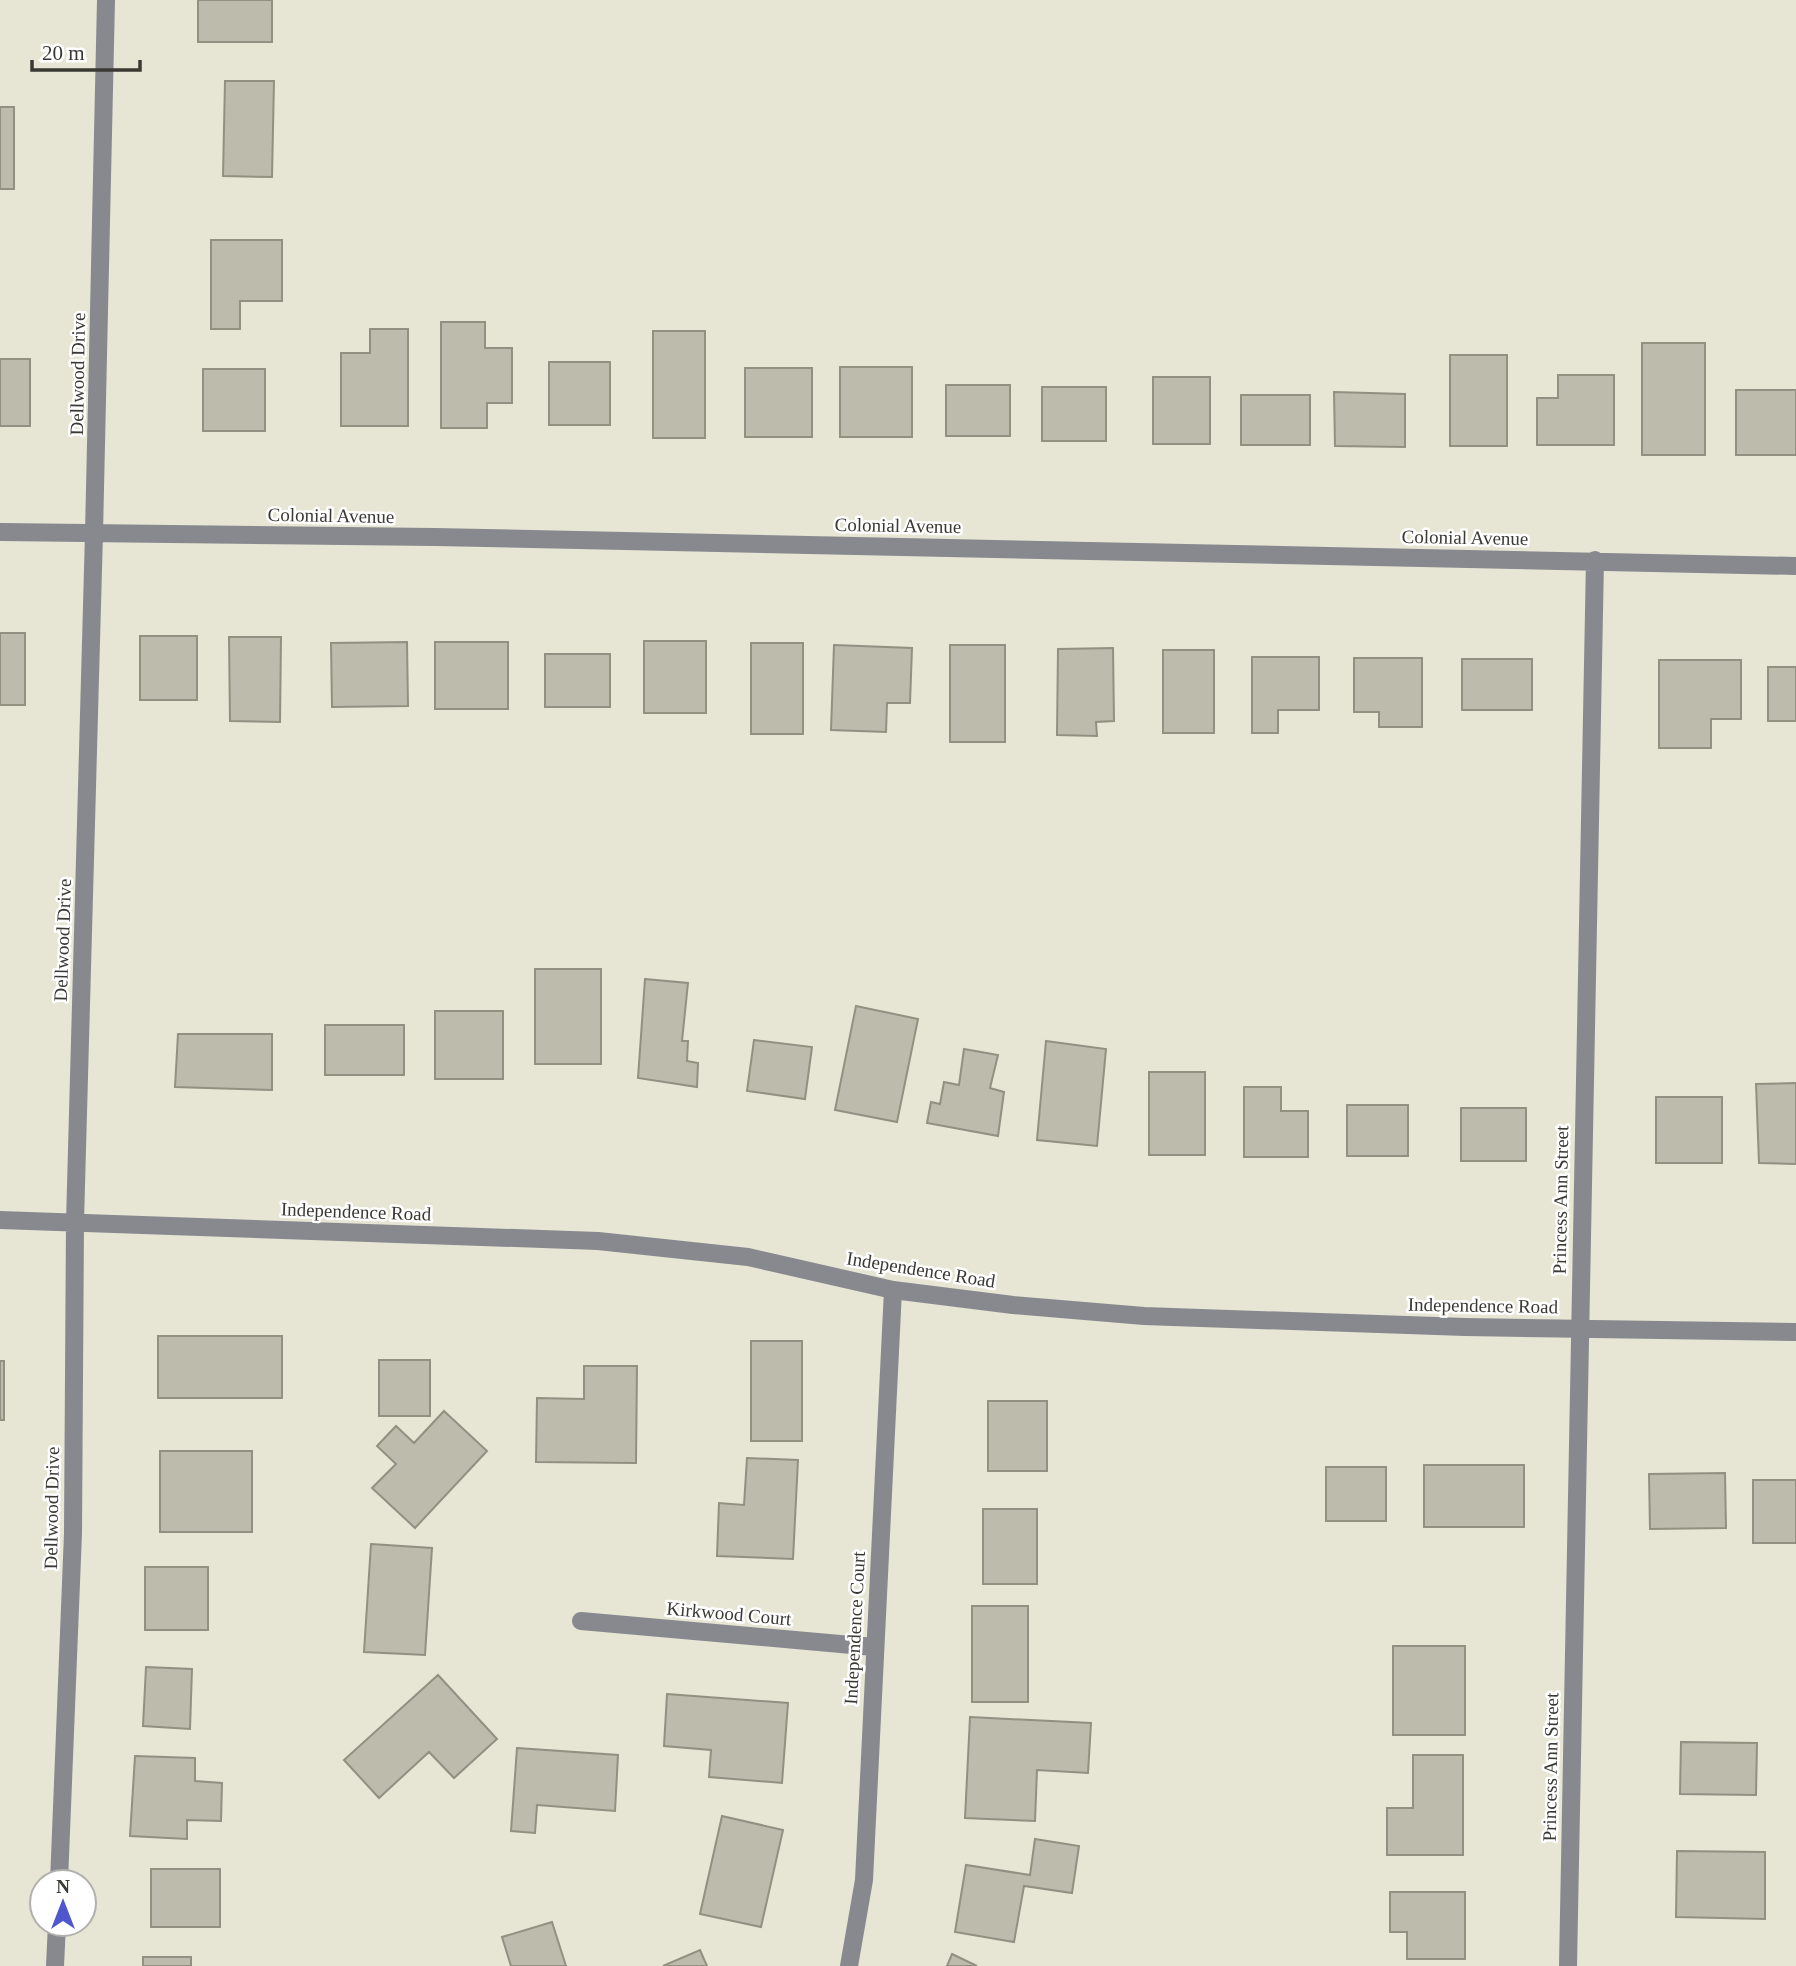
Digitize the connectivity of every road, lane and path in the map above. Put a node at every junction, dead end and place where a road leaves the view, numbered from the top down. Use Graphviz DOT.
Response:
graph roads {
  1 [pos="106,0"];
  2 [pos="0,532"];
  3 [pos="94,533"];
  4 [pos="1595,560"];
  5 [pos="1796,566"];
  6 [pos="0,1220"];
  7 [pos="75,1222"];
  8 [pos="894,1290"];
  9 [pos="1578,1328"];
  10 [pos="1796,1332"];
  11 [pos="581,1621"];
  12 [pos="874,1647"];
  13 [pos="60,1868"];
  14 [pos="56,1938"];
  15 [pos="55,1966"];
  16 [pos="849,1966"];
  17 [pos="1567,1966"];
  1 -- 3 [label="street, Dellwood Drive"];
  2 -- 3 [label="street, Colonial Avenue"];
  3 -- 4 [label="street, Colonial Avenue"];
  3 -- 7 [label="street, Dellwood Drive"];
  4 -- 5 [label="street, Colonial Avenue"];
  4 -- 9 [label="street, Princess Ann Street"];
  6 -- 7 [label="street, Independence Road"];
  7 -- 8 [label="street, Independence Road"];
  7 -- 13 [label="street, Dellwood Drive"];
  8 -- 9 [label="street, Independence Road"];
  8 -- 12 [label="street, Independence Court"];
  9 -- 10 [label="street, Independence Road"];
  9 -- 17 [label="street, Princess Ann Street"];
  11 -- 12 [label="street, Kirkwood Court"];
  12 -- 16 [label="street, Independence Court"];
  14 -- 15 [label="street"];
}
